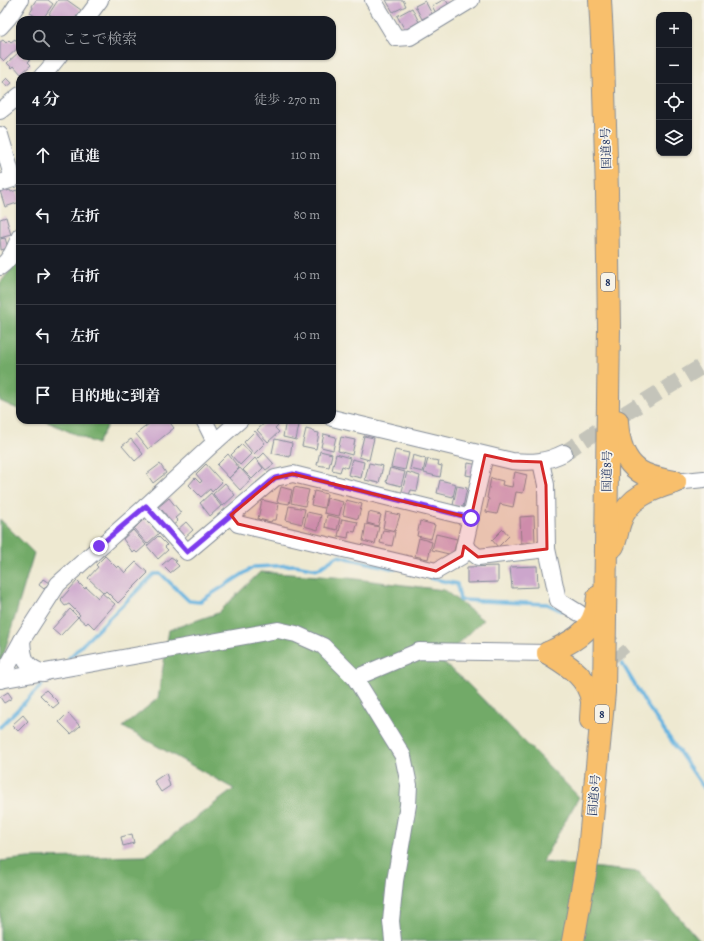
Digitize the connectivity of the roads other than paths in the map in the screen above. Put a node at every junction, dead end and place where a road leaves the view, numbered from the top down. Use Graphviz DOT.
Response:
graph roads {
  1 [pos="20,0"];
  2 [pos="100,0"];
  3 [pos="373,0"];
  4 [pos="471,0"];
  5 [pos="600,0"];
  6 [pos="88,16"];
  7 [pos="0,27"];
  8 [pos="56,60"];
  9 [pos="45,72"];
  10 [pos="16,99"];
  11 [pos="0,111"];
  12 [pos="0,134"];
  13 [pos="0,183"];
  14 [pos="16,247"];
  15 [pos="0,266"];
  16 [pos="609,328"];
  17 [pos="336,419"];
  18 [pos="206,424"];
  19 [pos="235,424"];
  20 [pos="215,442"];
  21 [pos="564,452"];
  22 [pos="486,455"];
  23 [pos="541,462"];
  24 [pos="704,479"];
  25 [pos="675,482"];
  26 [pos="146,506"];
  27 [pos="231,515"];
  28 [pos="471,518"];
  29 [pos="464,546"];
  30 [pos="547,549"];
  31 [pos="606,570"];
  32 [pos="579,613"];
  33 [pos="22,640"];
  34 [pos="548,653"];
  35 [pos="44,673"];
  36 [pos="355,678"];
  37 [pos="0,680"];
  38 [pos="589,851"];
  39 [pos="393,941"];
  40 [pos="573,941"];
  1 -- 7 [label="street"];
  2 -- 6 [label="street"];
  3 -- 4 [label="street"];
  5 -- 16 [label="highway, 国道8号 / 8"];
  8 -- 9 [label="street"];
  10 -- 11 [label="street"];
  12 -- 13 [label="street"];
  14 -- 15 [label="street"];
  16 -- 25 [label="highway"];
  16 -- 31 [label="highway, 国道8号 / 8"];
  17 -- 22 [label="street"];
  18 -- 20 [label="street"];
  19 -- 20 [label="street"];
  20 -- 26 [label="street"];
  21 -- 23 [label="street"];
  22 -- 23 [label="street"];
  22 -- 28 [label="street"];
  23 -- 30 [label="street"];
  24 -- 25 [label="street"];
  25 -- 31 [label="highway"];
  26 -- 27 [label="street"];
  26 -- 33 [label="street"];
  27 -- 28 [label="street"];
  27 -- 29 [label="street"];
  28 -- 29 [label="street"];
  29 -- 30 [label="street"];
  30 -- 32 [label="street"];
  31 -- 34 [label="highway"];
  31 -- 38 [label="highway, 国道8号 / 8"];
  33 -- 35 [label="street"];
  33 -- 37 [label="street"];
  34 -- 36 [label="street"];
  34 -- 38 [label="highway"];
  35 -- 36 [label="street"];
  35 -- 37 [label="street"];
  36 -- 39 [label="street"];
  38 -- 40 [label="highway, 国道8号 / 8"];
}
